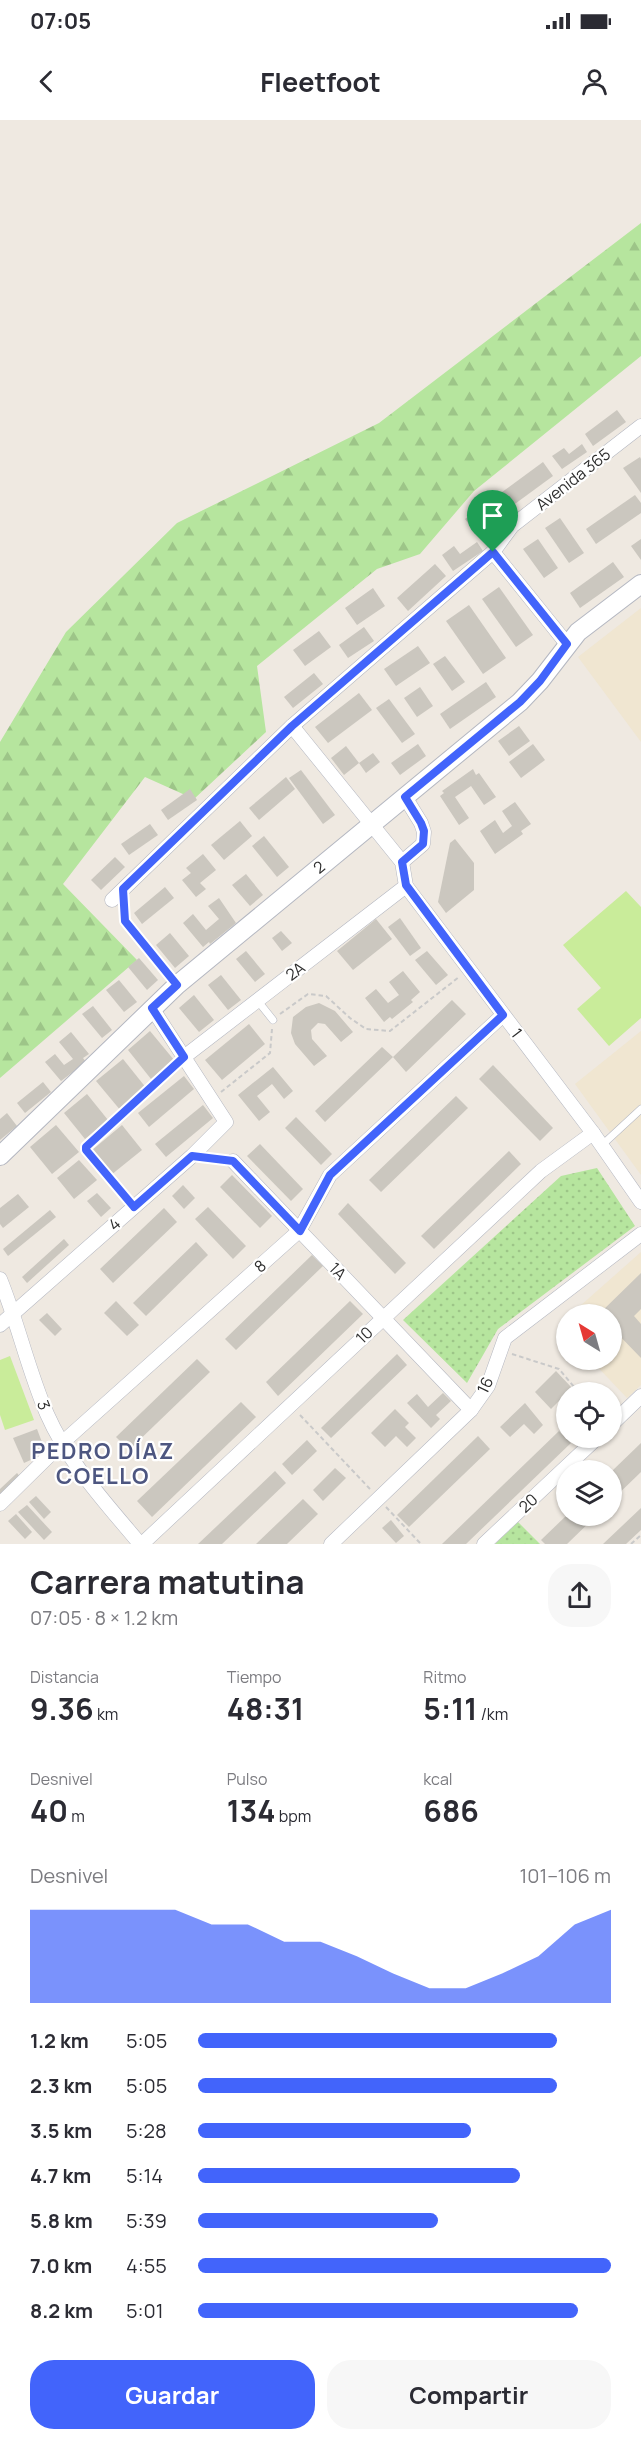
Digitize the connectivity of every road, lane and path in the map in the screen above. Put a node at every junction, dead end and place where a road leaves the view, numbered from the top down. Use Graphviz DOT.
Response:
graph roads {
  1 [pos="641,426"];
  2 [pos="493,552"];
  3 [pos="641,584"];
  4 [pos="567,644"];
  5 [pos="292,726"];
  6 [pos="405,797"];
  7 [pos="373,823"];
  8 [pos="402,862"];
  9 [pos="406,885"];
  10 [pos="123,889"];
  11 [pos="112,900"];
  12 [pos="469,969"];
  13 [pos="177,985"];
  14 [pos="257,1000"];
  15 [pos="152,1008"];
  16 [pos="503,1015"];
  17 [pos="273,1020"];
  18 [pos="184,1057"];
  19 [pos="212,1100"];
  20 [pos="641,1109"];
  21 [pos="592,1133"];
  22 [pos="601,1146"];
  23 [pos="0,1156"];
  24 [pos="192,1156"];
  25 [pos="233,1161"];
  26 [pos="641,1202"];
  27 [pos="134,1207"];
  28 [pos="300,1231"];
  29 [pos="641,1234"];
  30 [pos="0,1279"];
  31 [pos="12,1314"];
  32 [pos="382,1317"];
  33 [pos="0,1326"];
  34 [pos="499,1350"];
  35 [pos="570,1382"];
  36 [pos="641,1396"];
  37 [pos="291,1404"];
  38 [pos="471,1410"];
  39 [pos="622,1414"];
  40 [pos="62,1443"];
  41 [pos="586,1448"];
  42 [pos="380,1499"];
  43 [pos="0,1504"];
  44 [pos="641,1535"];
  45 [pos="141,1544"];
  46 [pos="331,1544"];
  47 [pos="421,1544"];
  48 [pos="484,1544"];
  49 [pos="631,1544"];
  1 -- 2 [label="street, Avenida 365"];
  2 -- 4 [label="street"];
  2 -- 5 [label="street, Avenida 365"];
  3 -- 4 [label="street, 2"];
  4 -- 6 [label="street, 2"];
  5 -- 7 [label="street, 1"];
  5 -- 10 [label="street, Avenida 365"];
  6 -- 7 [label="street, 2"];
  6 -- 8 [label="street"];
  7 -- 8 [label="street, 1"];
  7 -- 13 [label="street, 2"];
  8 -- 9 [label="street, 1"];
  9 -- 12 [label="street, 1"];
  9 -- 14 [label="street, 2A"];
  10 -- 11 [label="street, Avenida 365"];
  10 -- 13 [label="path"];
  12 -- 16 [label="street, 1"];
  12 -- 17 [label="path"];
  13 -- 15 [label="street, 2"];
  14 -- 17 [label="lane"];
  14 -- 18 [label="street, 2A"];
  15 -- 18 [label="street"];
  15 -- 23 [label="street, 2"];
  16 -- 21 [label="street, 1"];
  16 -- 28 [label="street, 8"];
  17 -- 19 [label="path"];
  18 -- 19 [label="street"];
  18 -- 27 [label="path"];
  19 -- 24 [label="street, 4"];
  20 -- 22 [label="lane"];
  21 -- 22 [label="street, 1"];
  21 -- 32 [label="street, 10"];
  22 -- 26 [label="street, 1"];
  24 -- 25 [label="path"];
  24 -- 27 [label="street, 4"];
  25 -- 28 [label="street, 1A"];
  27 -- 31 [label="street, 4"];
  28 -- 32 [label="street, 1A"];
  28 -- 40 [label="street, 8"];
  29 -- 34 [label="street, 16"];
  30 -- 31 [label="street, 3"];
  31 -- 33 [label="street, 4"];
  31 -- 40 [label="street, 3"];
  32 -- 37 [label="street, 10"];
  32 -- 38 [label="street, 1A"];
  34 -- 35 [label="path"];
  34 -- 38 [label="street, 16"];
  36 -- 39 [label="street"];
  37 -- 42 [label="path"];
  37 -- 45 [label="street, 10"];
  38 -- 42 [label="street, 16"];
  40 -- 43 [label="street, 8"];
  40 -- 45 [label="street, 3"];
  41 -- 48 [label="street, 20"];
  42 -- 46 [label="street, 16"];
  42 -- 47 [label="path"];
  44 -- 49 [label="path"];
}
